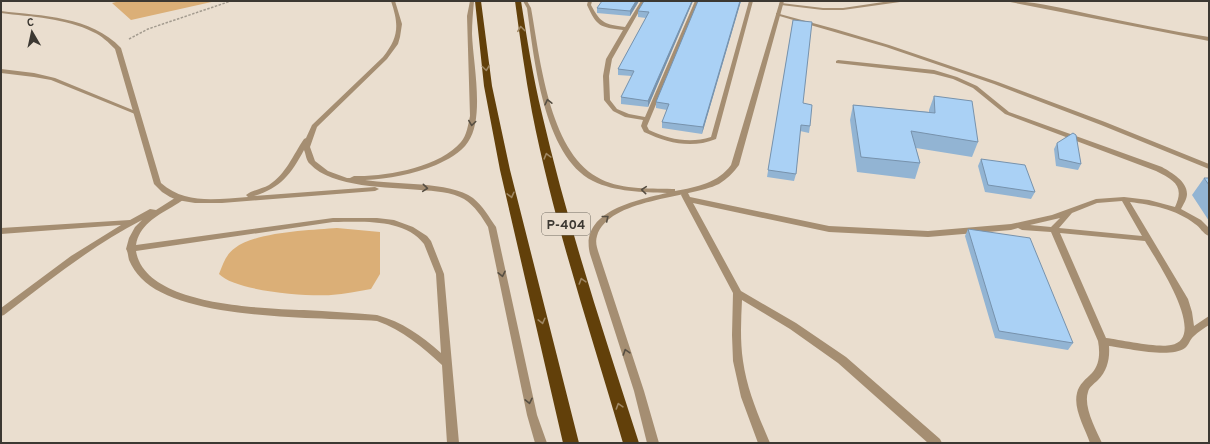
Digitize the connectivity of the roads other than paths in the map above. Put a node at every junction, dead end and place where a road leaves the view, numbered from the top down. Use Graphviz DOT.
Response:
graph roads {
  1 [pos="393,1"];
  2 [pos="472,1"];
  3 [pos="478,1"];
  4 [pos="518,1"];
  5 [pos="525,1"];
  6 [pos="590,1"];
  7 [pos="643,1"];
  8 [pos="697,1"];
  9 [pos="751,1"];
  10 [pos="900,1"];
  11 [pos="1007,1"];
  12 [pos="781,3"];
  13 [pos="1,12"];
  14 [pos="778,14"];
  15 [pos="627,28"];
  16 [pos="1209,39"];
  17 [pos="838,62"];
  18 [pos="1,71"];
  19 [pos="137,113"];
  20 [pos="647,119"];
  21 [pos="309,135"];
  22 [pos="1209,167"];
  23 [pos="331,176"];
  24 [pos="402,186"];
  25 [pos="685,195"];
  26 [pos="181,198"];
  27 [pos="1124,199"];
  28 [pos="222,201"];
  29 [pos="1071,210"];
  30 [pos="1177,210"];
  31 [pos="130,222"];
  32 [pos="1011,227"];
  33 [pos="1054,230"];
  34 [pos="1,231"];
  35 [pos="1209,233"];
  36 [pos="1147,240"];
  37 [pos="130,249"];
  38 [pos="738,293"];
  39 [pos="1,313"];
  40 [pos="1209,320"];
  41 [pos="1189,334"];
  42 [pos="1103,342"];
  43 [pos="446,363"];
  44 [pos="453,443"];
  45 [pos="541,443"];
  46 [pos="571,443"];
  47 [pos="631,443"];
  48 [pos="653,443"];
  49 [pos="764,443"];
  50 [pos="936,443"];
  51 [pos="1096,443"];
  1 -- 21 [label="street"];
  2 -- 23 [label="street, one-way"];
  3 -- 46 [label="highway, Р-404, one-way"];
  47 -- 4 [label="highway, Р-404, one-way"];
  25 -- 5 [label="street, one-way"];
  6 -- 15 [label="street"];
  7 -- 15 [label="street"];
  8 -- 20 [label="street"];
  9 -- 20 [label="street"];
  10 -- 12 [label="street"];
  11 -- 16 [label="street"];
  12 -- 14 [label="street"];
  13 -- 19 [label="street"];
  14 -- 22 [label="street"];
  14 -- 25 [label="street"];
  15 -- 20 [label="street"];
  17 -- 30 [label="street"];
  18 -- 19 [label="street"];
  19 -- 26 [label="street"];
  21 -- 23 [label="street"];
  21 -- 28 [label="street"];
  23 -- 24 [label="street"];
  24 -- 28 [label="street"];
  24 -- 45 [label="street, one-way"];
  25 -- 32 [label="street"];
  25 -- 38 [label="street"];
  48 -- 25 [label="street, one-way"];
  26 -- 28 [label="street"];
  26 -- 31 [label="street"];
  26 -- 37 [label="street"];
  27 -- 29 [label="street"];
  27 -- 30 [label="street"];
  27 -- 36 [label="street"];
  29 -- 32 [label="street"];
  29 -- 33 [label="street"];
  30 -- 35 [label="street"];
  31 -- 34 [label="street"];
  31 -- 39 [label="street"];
  32 -- 33 [label="street"];
  33 -- 36 [label="street"];
  33 -- 42 [label="street"];
  36 -- 41 [label="street"];
  37 -- 43 [label="street"];
  37 -- 43 [label="street"];
  38 -- 49 [label="street"];
  38 -- 50 [label="street"];
  40 -- 41 [label="street"];
  41 -- 42 [label="street"];
  42 -- 51 [label="street"];
  43 -- 44 [label="street"];
}
